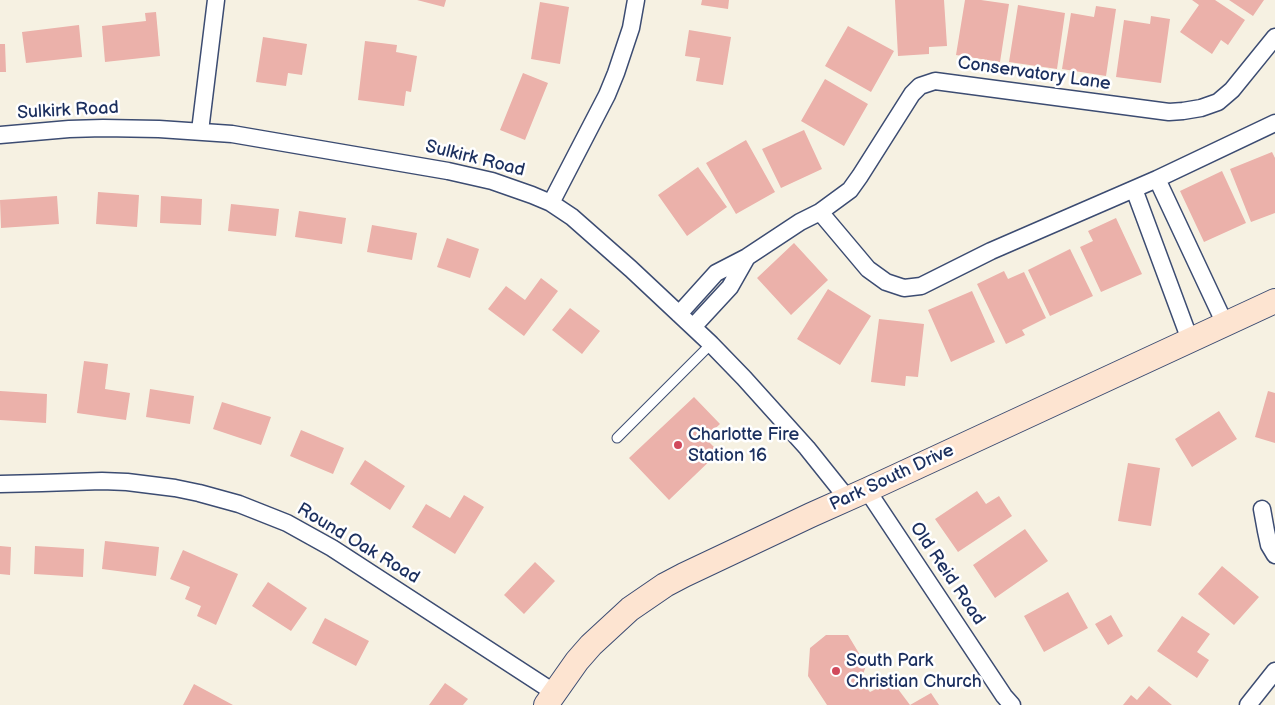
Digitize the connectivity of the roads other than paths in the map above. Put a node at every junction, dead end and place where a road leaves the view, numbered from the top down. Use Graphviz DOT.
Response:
graph roads {
  1 [pos="216,0"];
  2 [pos="636,0"];
  3 [pos="1275,37"];
  4 [pos="1275,123"];
  5 [pos="200,131"];
  6 [pos="0,135"];
  7 [pos="1157,180"];
  8 [pos="1134,189"];
  9 [pos="550,203"];
  10 [pos="820,212"];
  11 [pos="747,256"];
  12 [pos="1275,301"];
  13 [pos="679,314"];
  14 [pos="1225,324"];
  15 [pos="693,327"];
  16 [pos="1190,340"];
  17 [pos="711,344"];
  18 [pos="617,438"];
  19 [pos="0,484"];
  20 [pos="857,494"];
  21 [pos="1262,509"];
  22 [pos="1275,555"];
  23 [pos="1275,671"];
  24 [pos="550,699"];
  25 [pos="1012,705"];
  26 [pos="1248,705"];
  1 -- 5 [label="street"];
  2 -- 9 [label="street"];
  3 -- 10 [label="street, Conservatory Lane"];
  4 -- 7 [label="street"];
  5 -- 6 [label="street, Sulkirk Road"];
  5 -- 9 [label="street, Sulkirk Road"];
  7 -- 8 [label="street"];
  7 -- 14 [label="street"];
  8 -- 10 [label="street"];
  8 -- 16 [label="street"];
  9 -- 13 [label="street, Sulkirk Road"];
  10 -- 11 [label="street, Conservatory Lane"];
  11 -- 13 [label="street, Conservatory Lane"];
  11 -- 15 [label="street, Conservatory Lane"];
  12 -- 14 [label="street, Park South Drive"];
  13 -- 15 [label="street, Sulkirk Road"];
  14 -- 16 [label="street, Park South Drive"];
  15 -- 17 [label="street, Sulkirk Road"];
  16 -- 20 [label="street, Park South Drive"];
  17 -- 18 [label="lane"];
  17 -- 20 [label="street, Sulkirk Road"];
  19 -- 24 [label="street, Round Oak Road"];
  20 -- 24 [label="street, Park South Drive"];
  20 -- 25 [label="street, Old Reid Road"];
  21 -- 22 [label="street"];
  23 -- 26 [label="street"];
}
